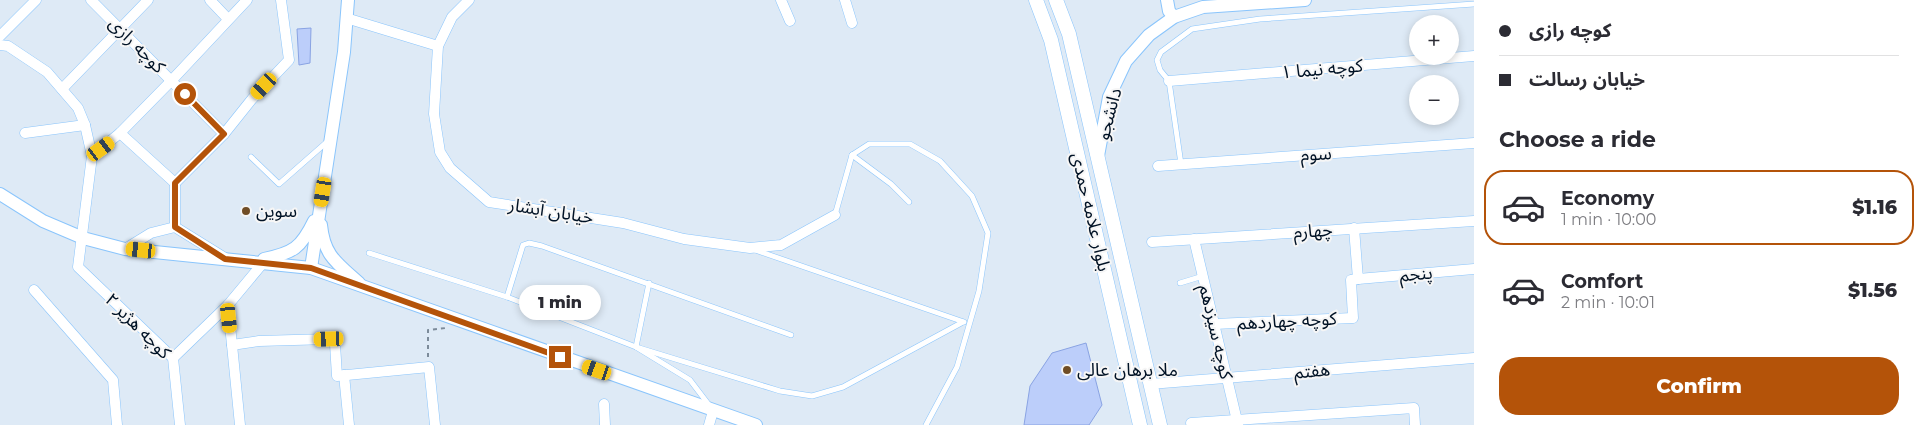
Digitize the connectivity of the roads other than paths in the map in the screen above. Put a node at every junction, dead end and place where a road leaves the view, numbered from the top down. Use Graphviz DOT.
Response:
graph roads {
  1 [pos="36,0"];
  2 [pos="91,0"];
  3 [pos="148,0"];
  4 [pos="210,0"];
  5 [pos="247,0"];
  6 [pos="281,0"];
  7 [pos="348,0"];
  8 [pos="469,0"];
  9 [pos="781,0"];
  10 [pos="845,0"];
  11 [pos="1036,0"];
  12 [pos="1056,0"];
  13 [pos="1167,0"];
  14 [pos="1305,0"];
  15 [pos="1474,4"];
  16 [pos="1174,17"];
  17 [pos="346,18"];
  18 [pos="228,19"];
  19 [pos="790,21"];
  20 [pos="852,23"];
  21 [pos="120,29"];
  22 [pos="0,36"];
  23 [pos="0,45"];
  24 [pos="438,46"];
  25 [pos="1474,56"];
  26 [pos="172,80"];
  27 [pos="1169,81"];
  28 [pos="62,89"];
  29 [pos="85,125"];
  30 [pos="25,133"];
  31 [pos="120,133"];
  32 [pos="224,134"];
  33 [pos="330,140"];
  34 [pos="1474,143"];
  35 [pos="852,155"];
  36 [pos="92,156"];
  37 [pos="1098,156"];
  38 [pos="251,157"];
  39 [pos="1182,164"];
  40 [pos="1158,166"];
  41 [pos="175,183"];
  42 [pos="0,194"];
  43 [pos="909,202"];
  44 [pos="320,210"];
  45 [pos="835,215"];
  46 [pos="1474,220"];
  47 [pos="175,227"];
  48 [pos="1354,228"];
  49 [pos="83,238"];
  50 [pos="1194,239"];
  51 [pos="1152,242"];
  52 [pos="750,248"];
  53 [pos="125,249"];
  54 [pos="369,253"];
  55 [pos="225,259"];
  56 [pos="258,262"];
  57 [pos="311,268"];
  58 [pos="1474,269"];
  59 [pos="1203,276"];
  60 [pos="1358,279"];
  61 [pos="649,283"];
  62 [pos="1180,283"];
  63 [pos="364,287"];
  64 [pos="34,290"];
  65 [pos="507,297"];
  66 [pos="228,305"];
  67 [pos="963,322"];
  68 [pos="969,324"];
  69 [pos="1214,324"];
  70 [pos="791,335"];
  71 [pos="232,345"];
  72 [pos="636,347"];
  73 [pos="173,358"];
  74 [pos="1474,358"];
  75 [pos="340,375"];
  76 [pos="1227,378"];
  77 [pos="1150,384"];
  78 [pos="604,404"];
  79 [pos="714,411"];
  80 [pos="1191,423"];
  81 [pos="1237,423"];
  82 [pos="117,425"];
  83 [pos="180,425"];
  84 [pos="240,425"];
  85 [pos="350,425"];
  86 [pos="435,425"];
  87 [pos="605,425"];
  88 [pos="709,425"];
  89 [pos="756,425"];
  90 [pos="926,425"];
  91 [pos="1140,425"];
  92 [pos="1160,425"];
  93 [pos="1414,425"];
  1 -- 22 [label="street"];
  2 -- 21 [label="street, کوچه رازی"];
  3 -- 21 [label="street"];
  4 -- 18 [label="street"];
  5 -- 18 [label="street"];
  6 -- 32 [label="street"];
  7 -- 17 [label="street"];
  8 -- 24 [label="street, خیابان آبشار"];
  9 -- 19 [label="street"];
  10 -- 20 [label="street"];
  11 -- 91 [label="main road, بلوار علامه حمدی"];
  12 -- 37 [label="main road, بلوار علامه حمدی"];
  13 -- 16 [label="street"];
  14 -- 16 [label="street, دانشجو"];
  15 -- 27 [label="lane"];
  16 -- 37 [label="street, دانشجو"];
  17 -- 24 [label="street"];
  17 -- 33 [label="street"];
  18 -- 26 [label="street"];
  21 -- 26 [label="street, کوچه رازی"];
  21 -- 28 [label="street"];
  23 -- 28 [label="street"];
  24 -- 52 [label="street, خیابان آبشار"];
  25 -- 27 [label="street, کوچه نیما ۱"];
  26 -- 31 [label="street"];
  26 -- 32 [label="street, کوچه رازی"];
  27 -- 39 [label="lane"];
  28 -- 29 [label="street"];
  29 -- 30 [label="street"];
  29 -- 36 [label="street"];
  31 -- 36 [label="street"];
  31 -- 41 [label="street"];
  32 -- 41 [label="street"];
  33 -- 38 [label="lane"];
  33 -- 44 [label="street"];
  34 -- 39 [label="street, سوم"];
  35 -- 43 [label="lane"];
  35 -- 45 [label="lane"];
  35 -- 68 [label="lane"];
  36 -- 49 [label="street"];
  37 -- 77 [label="main road, بلوار علامه حمدی"];
  39 -- 40 [label="street, سوم"];
  41 -- 47 [label="street"];
  42 -- 49 [label="street"];
  44 -- 56 [label="street"];
  44 -- 57 [label="street"];
  44 -- 63 [label="street"];
  45 -- 52 [label="street, خیابان آبشار"];
  46 -- 48 [label="street, چهارم"];
  47 -- 53 [label="street"];
  47 -- 55 [label="street"];
  48 -- 50 [label="street, چهارم"];
  48 -- 60 [label="street, کوچه چهاردهم"];
  49 -- 53 [label="street"];
  49 -- 73 [label="street, کوچه هژیر ۲"];
  50 -- 51 [label="street, چهارم"];
  50 -- 59 [label="street, کوچه سیزدهم"];
  52 -- 67 [label="lane"];
  53 -- 55 [label="street"];
  54 -- 65 [label="lane"];
  55 -- 56 [label="street"];
  56 -- 57 [label="street"];
  56 -- 66 [label="street"];
  57 -- 63 [label="street"];
  58 -- 60 [label="street, پنجم"];
  59 -- 62 [label="lane"];
  59 -- 69 [label="street, کوچه سیزدهم"];
  60 -- 69 [label="street, کوچه چهاردهم"];
  61 -- 65 [label="lane"];
  61 -- 70 [label="lane"];
  61 -- 72 [label="lane"];
  63 -- 79 [label="street"];
  64 -- 82 [label="street"];
  65 -- 72 [label="lane"];
  66 -- 71 [label="street"];
  66 -- 73 [label="street"];
  67 -- 68 [label="lane"];
  67 -- 72 [label="lane"];
  68 -- 90 [label="lane"];
  69 -- 76 [label="street, کوچه سیزدهم"];
  71 -- 75 [label="street"];
  71 -- 84 [label="street"];
  72 -- 79 [label="lane"];
  73 -- 83 [label="street, کوچه هژیر ۲"];
  74 -- 76 [label="street, هفتم"];
  75 -- 85 [label="street"];
  75 -- 86 [label="street"];
  76 -- 77 [label="street, هفتم"];
  76 -- 81 [label="street, کوچه سیزدهم"];
  77 -- 92 [label="main road, بلوار علامه حمدی"];
  78 -- 87 [label="street"];
  79 -- 88 [label="street"];
  79 -- 89 [label="street"];
  80 -- 81 [label="street"];
  81 -- 93 [label="street"];
}
